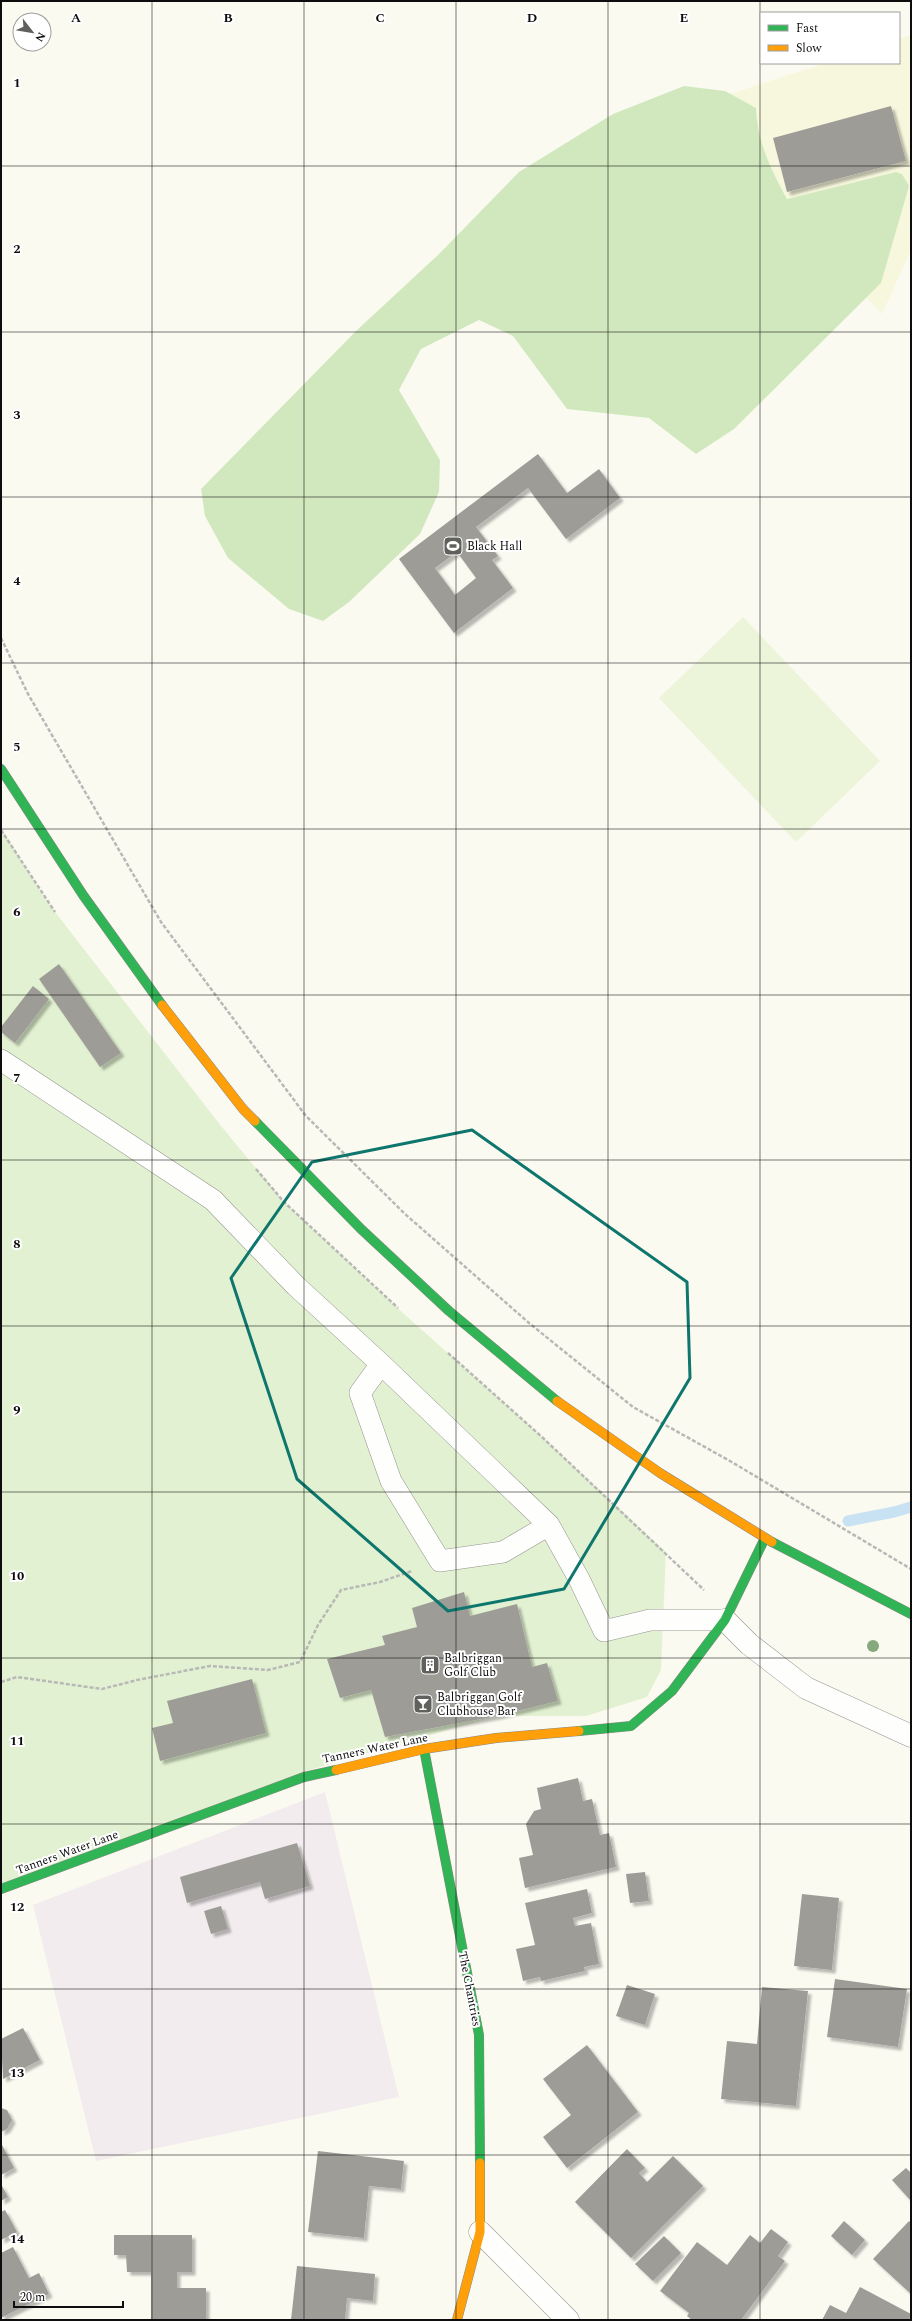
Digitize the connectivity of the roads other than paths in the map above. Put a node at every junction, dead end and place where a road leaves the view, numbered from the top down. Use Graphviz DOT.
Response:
graph roads {
  1 [pos="1,769"];
  2 [pos="1,1060"];
  3 [pos="381,1364"];
  4 [pos="549,1525"];
  5 [pos="765,1538"];
  6 [pos="911,1614"];
  7 [pos="725,1620"];
  8 [pos="911,1736"];
  9 [pos="424,1749"];
  10 [pos="1,1889"];
  11 [pos="480,2232"];
  12 [pos="457,2320"];
  13 [pos="568,2320"];
  1 -- 5 [label="street"];
  2 -- 3 [label="lane"];
  3 -- 4 [label="lane"];
  3 -- 4 [label="lane"];
  4 -- 7 [label="lane"];
  5 -- 6 [label="street"];
  5 -- 7 [label="street, Tanners Water Lane"];
  7 -- 8 [label="street"];
  7 -- 9 [label="street, Tanners Water Lane"];
  9 -- 10 [label="street, Tanners Water Lane"];
  9 -- 11 [label="street, The Chantries"];
  11 -- 12 [label="street, The Chantries"];
  11 -- 13 [label="street"];
}
